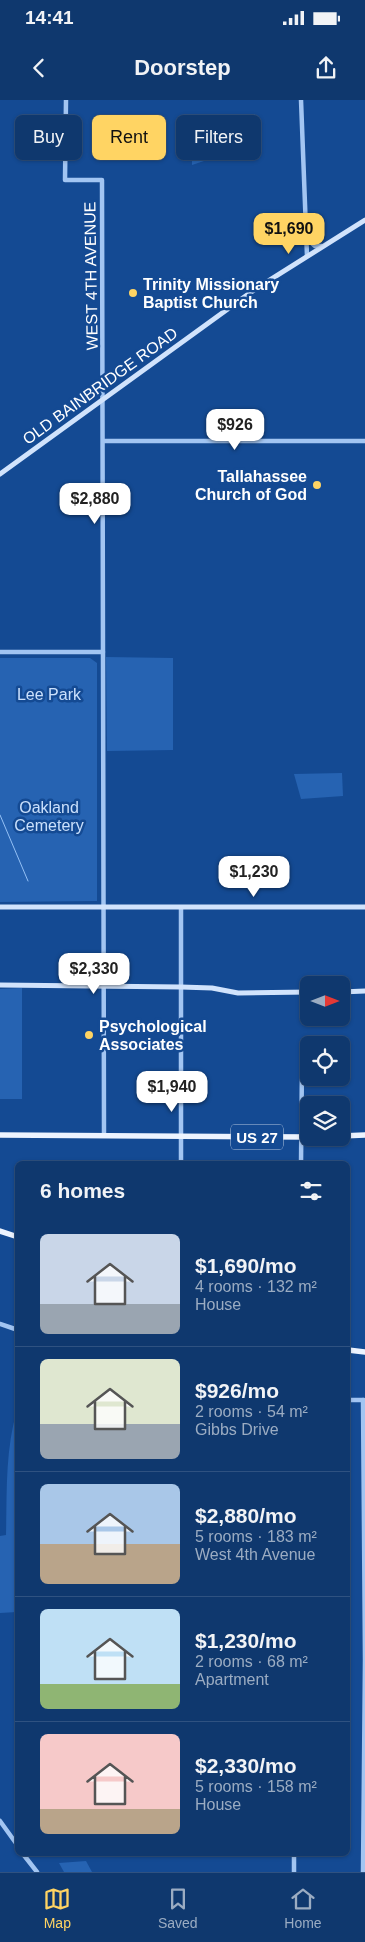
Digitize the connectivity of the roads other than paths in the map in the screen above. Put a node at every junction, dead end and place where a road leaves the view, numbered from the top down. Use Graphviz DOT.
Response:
graph roads {
  1 [pos="66,100"];
  2 [pos="301,100"];
  3 [pos="365,220"];
  4 [pos="306,239"];
  5 [pos="322,246"];
  6 [pos="307,256"];
  7 [pos="104,397"];
  8 [pos="104,441"];
  9 [pos="365,441"];
  10 [pos="0,474"];
  11 [pos="0,652"];
  12 [pos="103,652"];
  13 [pos="0,907"];
  14 [pos="104,907"];
  15 [pos="181,908"];
  16 [pos="365,908"];
  17 [pos="0,985"];
  18 [pos="104,986"];
  19 [pos="181,987"];
  20 [pos="365,991"];
  21 [pos="300,992"];
  22 [pos="350,992"];
  23 [pos="0,1135"];
  24 [pos="104,1135"];
  25 [pos="365,1135"];
  26 [pos="181,1136"];
  27 [pos="350,1136"];
  28 [pos="300,1137"];
  29 [pos="301,1146"];
  30 [pos="181,1161"];
  31 [pos="301,1161"];
  32 [pos="0,1231"];
  33 [pos="15,1236"];
  34 [pos="0,1324"];
  35 [pos="15,1329"];
  36 [pos="350,1350"];
  37 [pos="364,1352"];
  38 [pos="350,1400"];
  39 [pos="364,1400"];
  40 [pos="365,1460"];
  41 [pos="0,1821"];
  42 [pos="15,1842"];
  43 [pos="25,1856"];
  44 [pos="294,1856"];
  45 [pos="37,1872"];
  46 [pos="294,1872"];
  47 [pos="363,1872"];
  1 -- 7 [label="street, WEST 4TH AVENUE"];
  2 -- 4 [label="street"];
  3 -- 5 [label="main road, OLD BAINBRIDGE ROAD"];
  4 -- 5 [label="street"];
  4 -- 6 [label="street"];
  5 -- 6 [label="main road, OLD BAINBRIDGE ROAD"];
  6 -- 7 [label="main road, OLD BAINBRIDGE ROAD"];
  7 -- 8 [label="street, WEST 4TH AVENUE"];
  7 -- 10 [label="main road, OLD BAINBRIDGE ROAD"];
  8 -- 9 [label="street"];
  8 -- 12 [label="street, WEST 4TH AVENUE"];
  11 -- 12 [label="street"];
  12 -- 14 [label="street, WEST 4TH AVENUE"];
  13 -- 14 [label="main road"];
  14 -- 15 [label="main road"];
  14 -- 18 [label="street, WEST 4TH AVENUE"];
  15 -- 16 [label="main road"];
  15 -- 19 [label="street"];
  17 -- 18 [label="main road"];
  18 -- 19 [label="main road"];
  18 -- 24 [label="street, WEST 4TH AVENUE"];
  19 -- 21 [label="main road"];
  19 -- 26 [label="street"];
  20 -- 22 [label="main road"];
  23 -- 24 [label="main road, US 27"];
  24 -- 26 [label="main road, US 27"];
  25 -- 27 [label="main road"];
  26 -- 28 [label="main road, US 27"];
  26 -- 30 [label="street"];
  29 -- 31 [label="street"];
  32 -- 33 [label="main road"];
  34 -- 35 [label="street"];
  36 -- 37 [label="main road"];
  38 -- 39 [label="street"];
  39 -- 40 [label="street"];
  40 -- 47 [label="street"];
  41 -- 42 [label="street"];
  43 -- 45 [label="street"];
  44 -- 46 [label="street"];
}
